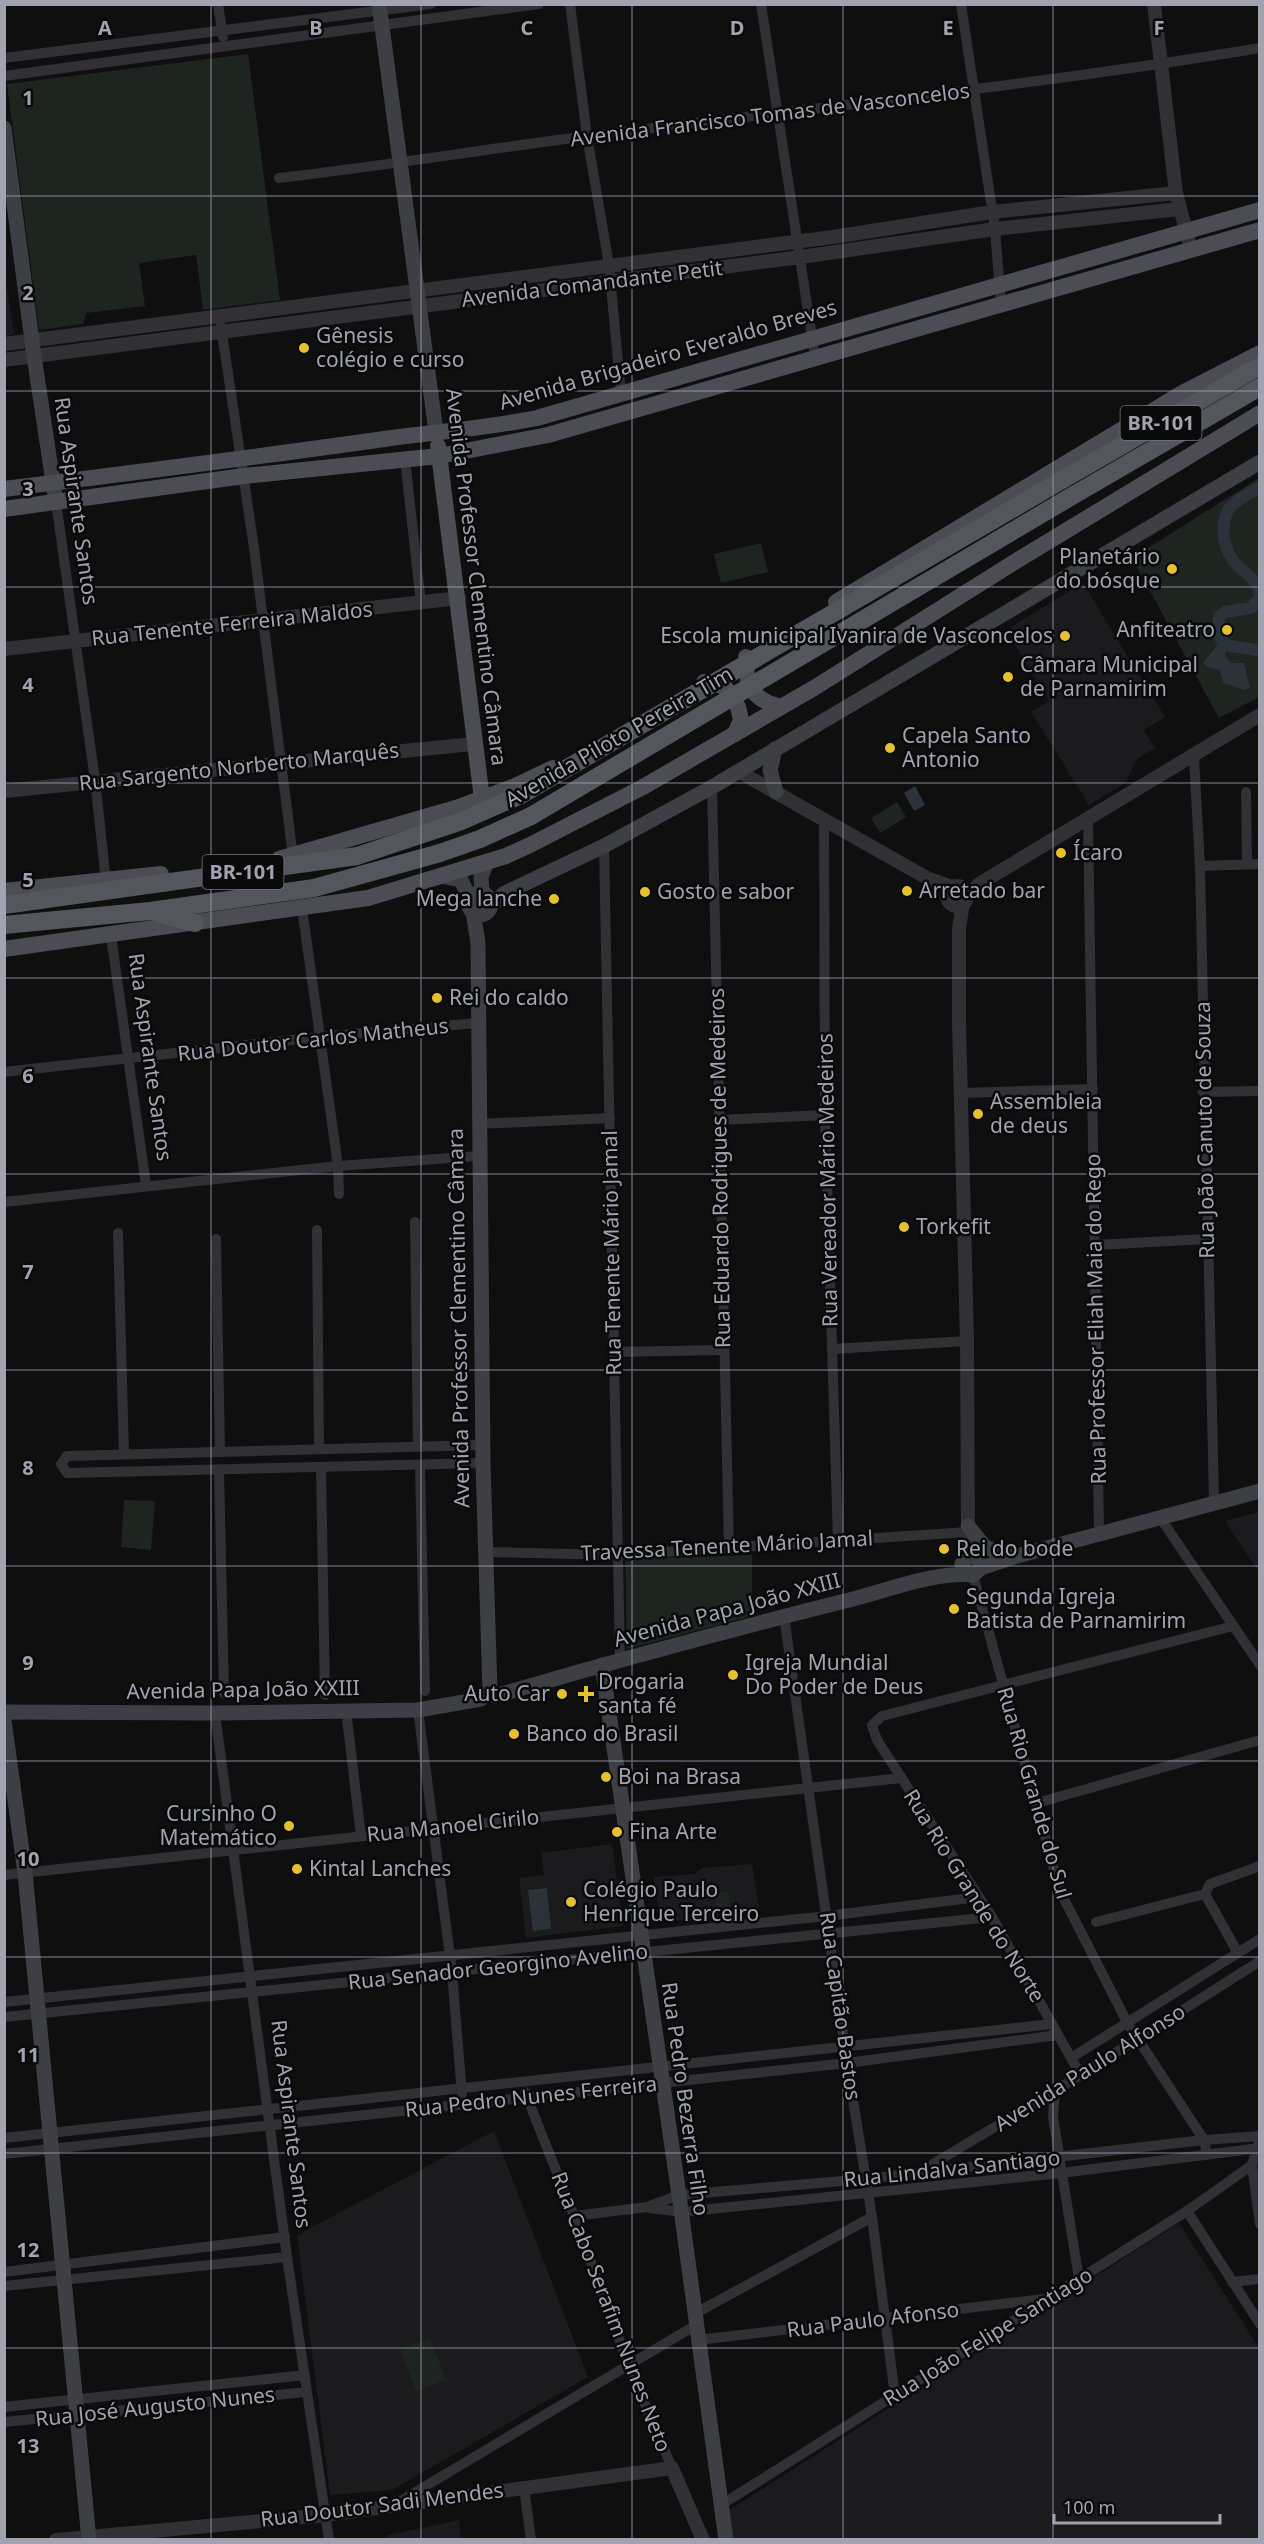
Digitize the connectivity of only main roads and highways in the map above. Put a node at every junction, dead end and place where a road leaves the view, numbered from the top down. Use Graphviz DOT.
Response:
graph roads {
  1 [pos="380,14"];
  2 [pos="4,128"];
  3 [pos="9,200"];
  4 [pos="1260,210"];
  5 [pos="10,219"];
  6 [pos="1260,230"];
  7 [pos="1189,241"];
  8 [pos="1260,353"];
  9 [pos="1260,366"];
  10 [pos="1260,387"];
  11 [pos="1260,413"];
  12 [pos="436,432"];
  13 [pos="439,456"];
  14 [pos="1260,462"];
  15 [pos="243,467"];
  16 [pos="54,483"];
  17 [pos="4,489"];
  18 [pos="56,502"];
  19 [pos="4,509"];
  20 [pos="746,657"];
  21 [pos="704,682"];
  22 [pos="782,707"];
  23 [pos="735,734"];
  24 [pos="775,749"];
  25 [pos="776,792"];
  26 [pos="482,799"];
  27 [pos="487,861"];
  28 [pos="440,876"];
  29 [pos="4,891"];
  30 [pos="482,903"];
  31 [pos="4,905"];
  32 [pos="150,911"];
  33 [pos="195,923"];
  34 [pos="4,925"];
  35 [pos="4,949"];
  36 [pos="1260,1491"];
  37 [pos="968,1529"];
  38 [pos="1013,1556"];
  39 [pos="602,1665"];
  40 [pos="489,1696"];
  41 [pos="4,1712"];
  42 [pos="4,1720"];
  43 [pos="6,1741"];
  44 [pos="89,2538"];
  45 [pos="726,2540"];
  1 -- 12 [label="main road, Avenida Professor Clementino Câmara"];
  2 -- 3 [label="main road, Rua Aspirante Santos"];
  3 -- 5 [label="main road, Rua Aspirante Santos"];
  4 -- 7 [label="main road, Avenida Brigadeiro Everaldo Breves"];
  5 -- 16 [label="main road, Rua Aspirante Santos"];
  6 -- 7 [label="main road, Avenida Brigadeiro Everaldo Breves"];
  7 -- 12 [label="main road, Avenida Brigadeiro Everaldo Breves"];
  7 -- 13 [label="main road, Avenida Brigadeiro Everaldo Breves"];
  8 -- 20 [label="main road"];
  9 -- 31 [label="highway, Avenida Piloto Pereira Tim / BR-101, bridge"];
  10 -- 32 [label="highway, Avenida Piloto Pereira Tim / BR-101, bridge"];
  11 -- 22 [label="main road"];
  12 -- 13 [label="main road, Avenida Professor Clementino Câmara"];
  12 -- 15 [label="main road, Avenida Brigadeiro Everaldo Breves"];
  13 -- 15 [label="main road, Avenida Brigadeiro Everaldo Breves"];
  13 -- 26 [label="main road, Avenida Professor Clementino Câmara"];
  14 -- 24 [label="main road"];
  15 -- 16 [label="main road, Avenida Brigadeiro Everaldo Breves"];
  15 -- 18 [label="main road, Avenida Brigadeiro Everaldo Breves"];
  16 -- 17 [label="main road, Avenida Brigadeiro Everaldo Breves"];
  16 -- 18 [label="main road, Rua Aspirante Santos"];
  18 -- 19 [label="main road, Avenida Brigadeiro Everaldo Breves"];
  20 -- 21 [label="main road"];
  20 -- 22 [label="main road"];
  21 -- 23 [label="main road"];
  21 -- 26 [label="main road"];
  22 -- 23 [label="main road"];
  23 -- 27 [label="main road"];
  24 -- 25 [label="main road"];
  24 -- 30 [label="main road"];
  26 -- 29 [label="main road"];
  27 -- 28 [label="main road"];
  27 -- 30 [label="main road, Avenida Professor Clementino Câmara"];
  28 -- 30 [label="main road"];
  28 -- 33 [label="main road"];
  30 -- 40 [label="main road, Avenida Professor Clementino Câmara"];
  32 -- 33 [label="highway"];
  32 -- 34 [label="highway, Avenida Piloto Pereira Tim / BR-101"];
  33 -- 35 [label="main road"];
  36 -- 38 [label="main road, Avenida Papa João XXIII"];
  37 -- 38 [label="main road"];
  38 -- 39 [label="main road, Avenida Papa João XXIII"];
  39 -- 40 [label="main road, Avenida Papa João XXIII"];
  39 -- 45 [label="main road, Rua Pedro Bezerra Filho"];
  40 -- 41 [label="main road, Avenida Papa João XXIII"];
  42 -- 43 [label="main road"];
  43 -- 44 [label="main road"];
}
